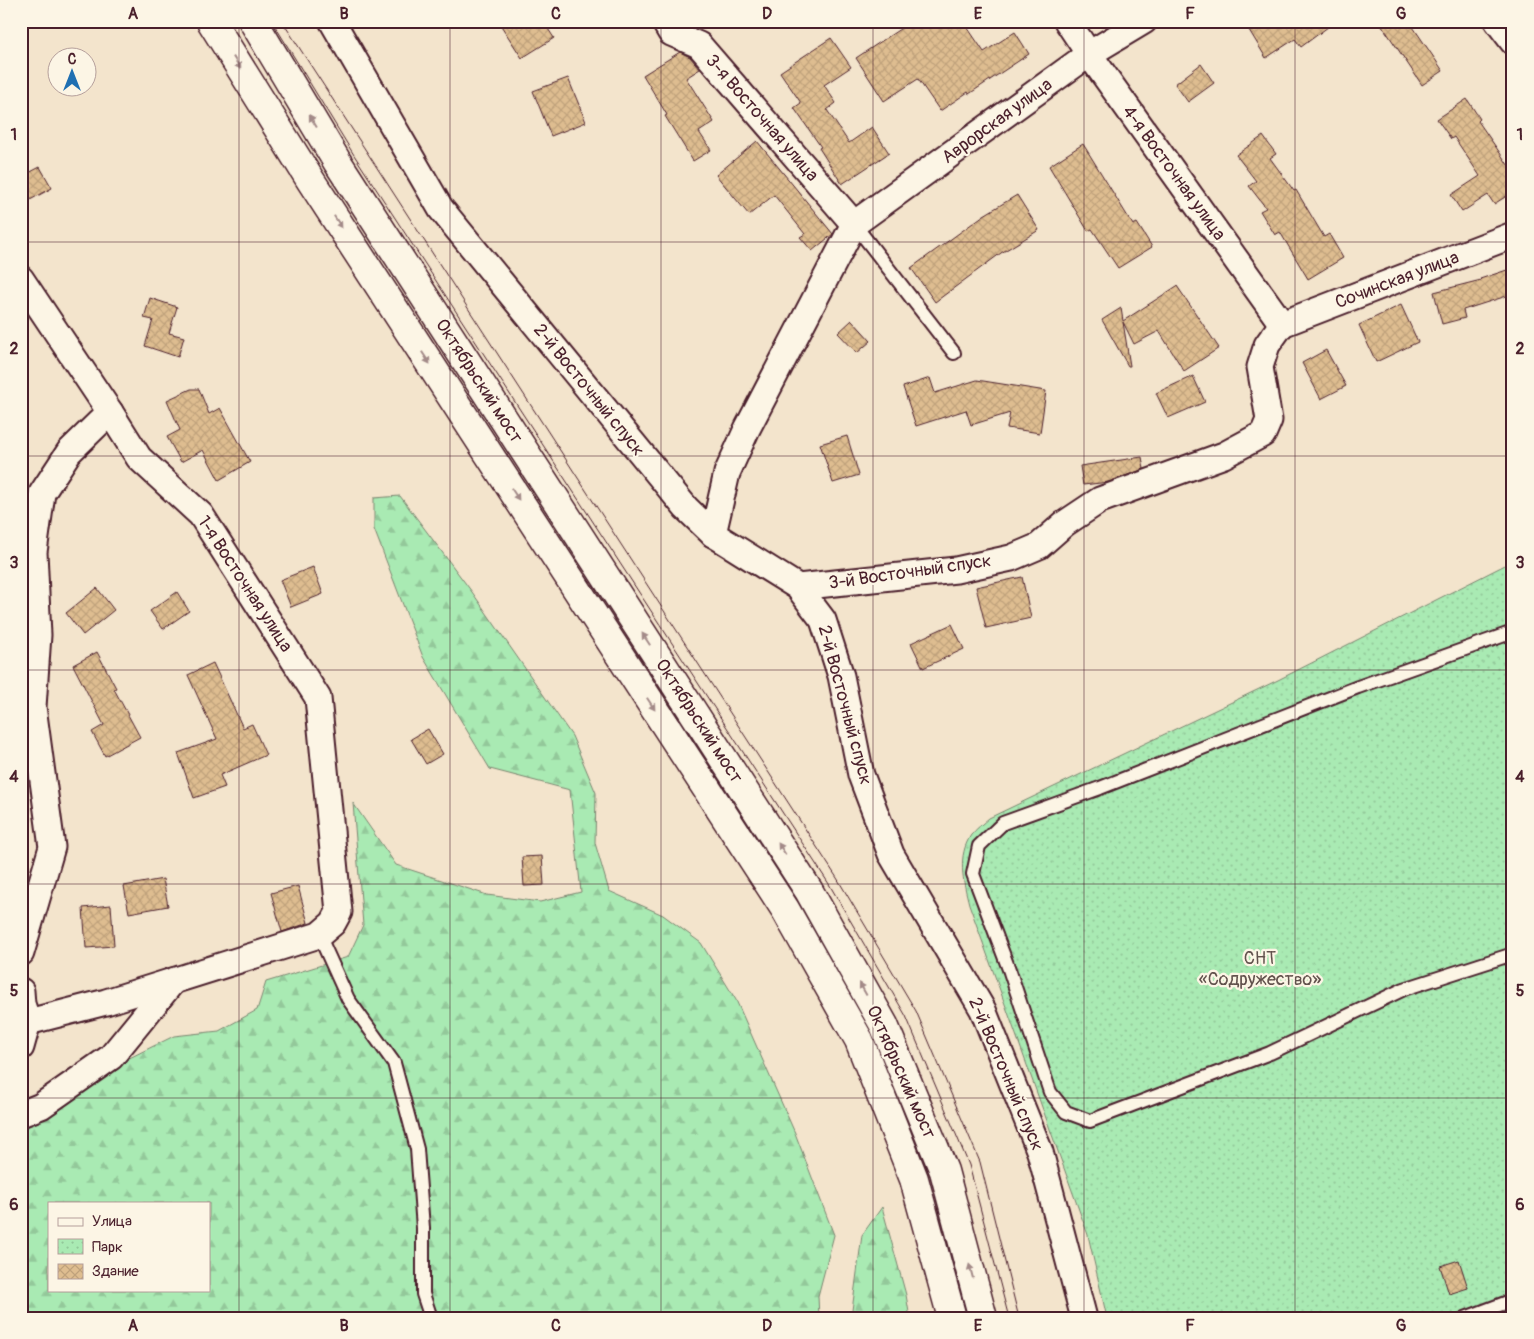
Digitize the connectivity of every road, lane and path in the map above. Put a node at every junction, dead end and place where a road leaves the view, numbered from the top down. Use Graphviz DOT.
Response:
graph roads {
  1 [pos="211,21"];
  2 [pos="253,21"];
  3 [pos="332,21"];
  4 [pos="664,21"];
  5 [pos="1067,21"];
  6 [pos="1144,21"];
  7 [pos="1497,21"];
  8 [pos="1513,42"];
  9 [pos="1089,54"];
  10 [pos="854,224"];
  11 [pos="1513,235"];
  12 [pos="21,279"];
  13 [pos="1282,324"];
  14 [pos="954,353"];
  15 [pos="110,412"];
  16 [pos="713,534"];
  17 [pos="798,587"];
  18 [pos="1513,632"];
  19 [pos="319,934"];
  20 [pos="21,953"];
  21 [pos="1513,954"];
  22 [pos="173,981"];
  23 [pos="21,991"];
  24 [pos="24,1023"];
  25 [pos="21,1047"];
  26 [pos="21,1114"];
  27 [pos="1513,1300"];
  28 [pos="431,1318"];
  29 [pos="952,1318"];
  30 [pos="983,1318"];
  31 [pos="1084,1318"];
  32 [pos="1465,1318"];
  1 -- 29 [label="main road, Октябрьский мост, one-way"];
  30 -- 2 [label="main road, Октябрьский мост, one-way"];
  3 -- 16 [label="street, 2-й Восточный спуск"];
  4 -- 10 [label="street, 3-я Восточная улица"];
  5 -- 9 [label="street, 4-я Восточная улица"];
  6 -- 9 [label="street, Аврорская улица"];
  7 -- 8 [label="street"];
  9 -- 10 [label="street, Аврорская улица"];
  9 -- 13 [label="street, 4-я Восточная улица"];
  10 -- 14 [label="lane"];
  10 -- 16 [label="street"];
  11 -- 13 [label="street, Сочинская улица"];
  12 -- 15 [label="street, 1-я Восточная улица"];
  13 -- 17 [label="street, 3-й Восточный спуск"];
  15 -- 19 [label="street, 1-я Восточная улица"];
  15 -- 20 [label="street"];
  16 -- 17 [label="street, 2-й Восточный спуск"];
  17 -- 31 [label="street, 2-й Восточный спуск"];
  18 -- 21 [label="lane"];
  19 -- 22 [label="street"];
  19 -- 28 [label="lane"];
  22 -- 24 [label="street"];
  22 -- 26 [label="street"];
  23 -- 24 [label="street"];
  24 -- 25 [label="street"];
  27 -- 32 [label="lane"];
}
